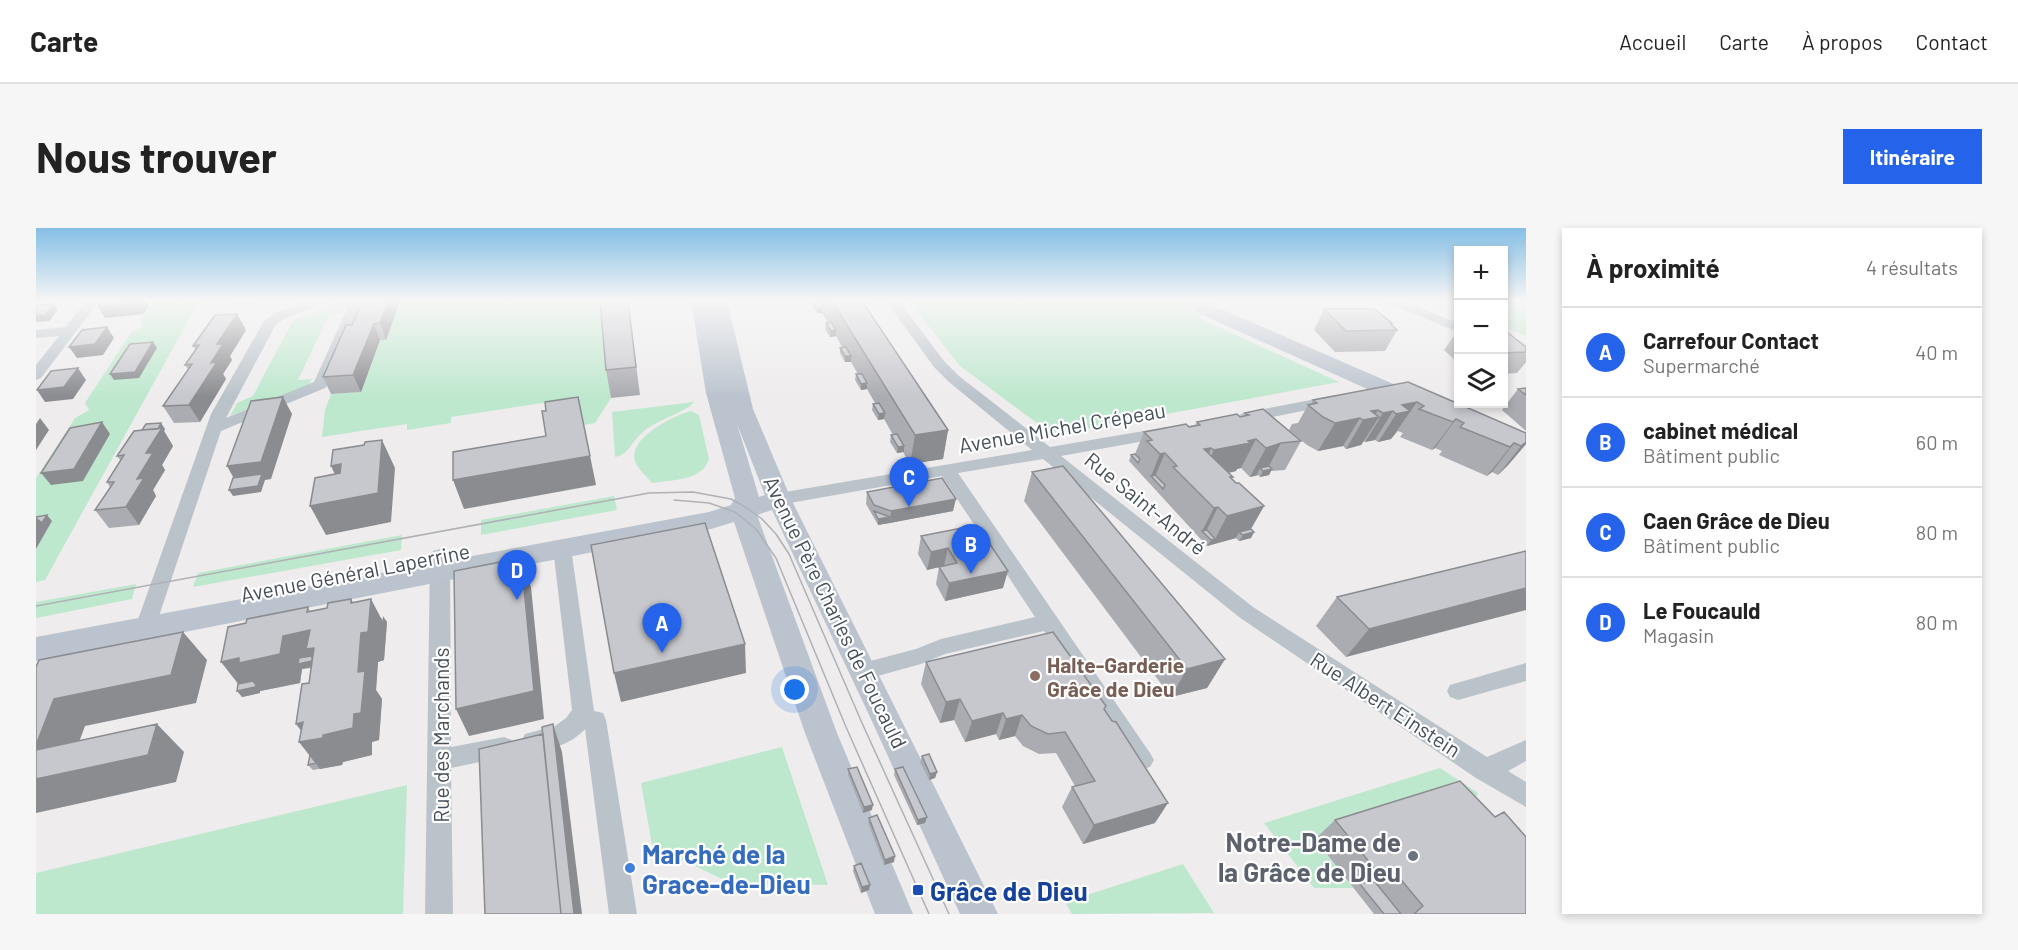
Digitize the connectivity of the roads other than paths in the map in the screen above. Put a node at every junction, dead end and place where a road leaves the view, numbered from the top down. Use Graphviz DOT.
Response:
graph roads {
  1 [pos="68,333"];
  2 [pos="264,333"];
  3 [pos="343,333"];
  4 [pos="706,333"];
  5 [pos="725,333"];
  6 [pos="916,333"];
  7 [pos="1259,333"];
  8 [pos="36,375"];
  9 [pos="1388,391"];
  10 [pos="1366,395"];
  11 [pos="1345,399"];
  12 [pos="1432,410"];
  13 [pos="1223,421"];
  14 [pos="214,428"];
  15 [pos="1189,428"];
  16 [pos="1050,453"];
  17 [pos="947,470"];
  18 [pos="779,499"];
  19 [pos="745,504"];
  20 [pos="562,548"];
  21 [pos="440,564"];
  22 [pos="1246,612"];
  23 [pos="148,620"];
  24 [pos="1050,622"];
  25 [pos="36,633"];
  26 [pos="36,649"];
  27 [pos="863,670"];
  28 [pos="1526,672"];
  29 [pos="1458,691"];
  30 [pos="595,720"];
  31 [pos="1526,750"];
  32 [pos="440,760"];
  33 [pos="1142,760"];
  34 [pos="1485,770"];
  35 [pos="1526,796"];
  36 [pos="439,914"];
  37 [pos="623,914"];
  38 [pos="894,914"];
  39 [pos="979,914"];
  1 -- 8 [label="street"];
  2 -- 14 [label="street"];
  3 -- 14 [label="street"];
  4 -- 19 [label="main road, Avenue Père Charles de Foucauld"];
  5 -- 18 [label="main road, Avenue Père Charles de Foucauld"];
  6 -- 16 [label="street, Rue Saint-André"];
  7 -- 9 [label="main road"];
  9 -- 10 [label="street"];
  9 -- 12 [label="main road"];
  11 -- 13 [label="street"];
  14 -- 23 [label="street"];
  15 -- 16 [label="street, Avenue Michel Crépeau"];
  16 -- 17 [label="street, Avenue Michel Crépeau"];
  16 -- 22 [label="street, Rue Saint-André"];
  17 -- 18 [label="street, Avenue Michel Crépeau"];
  17 -- 24 [label="street"];
  18 -- 19 [label="main road, Avenue Général Laperrine"];
  18 -- 27 [label="main road, Avenue Père Charles de Foucauld"];
  19 -- 20 [label="main road, Avenue Général Laperrine"];
  19 -- 21 [label="main road, Avenue Général Laperrine"];
  19 -- 38 [label="main road, Avenue Père Charles de Foucauld"];
  20 -- 21 [label="main road, Avenue Général Laperrine"];
  20 -- 32 [label="street"];
  21 -- 23 [label="main road, Avenue Général Laperrine"];
  21 -- 32 [label="street, Rue des Marchands"];
  22 -- 34 [label="street, Rue Albert Einstein"];
  23 -- 25 [label="main road, Avenue Général Laperrine"];
  23 -- 26 [label="main road, Avenue Général Laperrine"];
  24 -- 27 [label="street"];
  24 -- 33 [label="street"];
  27 -- 39 [label="main road, Avenue Père Charles de Foucauld"];
  28 -- 29 [label="street"];
  30 -- 37 [label="street"];
  31 -- 34 [label="street"];
  32 -- 36 [label="street, Rue des Marchands"];
  34 -- 35 [label="street, Rue Albert Einstein"];
}
